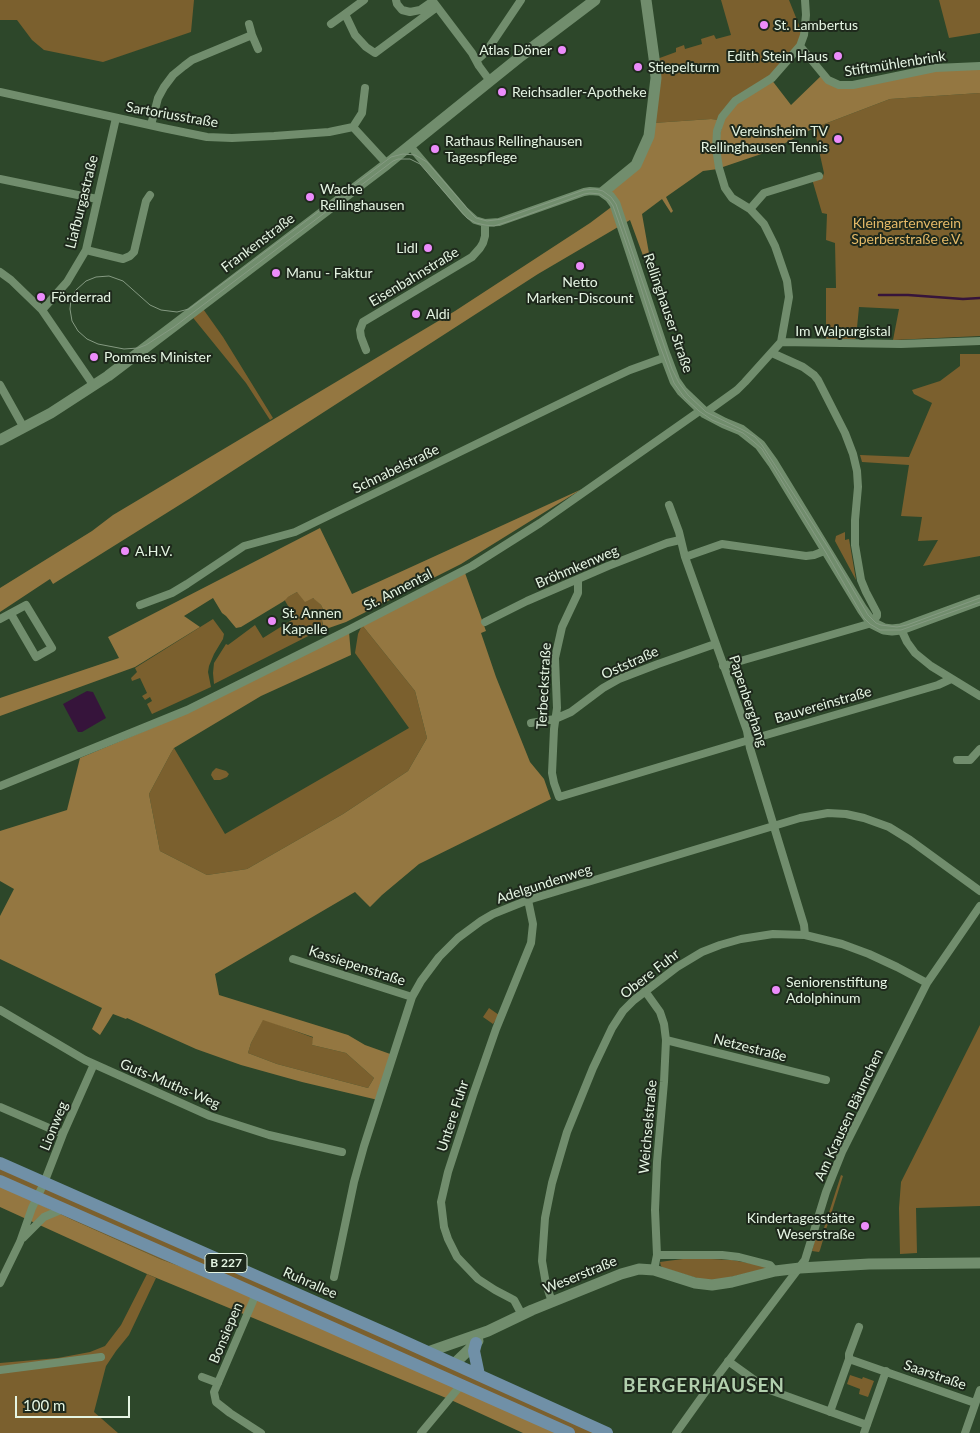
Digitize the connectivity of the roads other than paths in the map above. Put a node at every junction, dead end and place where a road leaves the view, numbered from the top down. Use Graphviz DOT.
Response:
graph roads {
  1 [pos="364,0"];
  2 [pos="396,0"];
  3 [pos="521,0"];
  4 [pos="596,0"];
  5 [pos="646,0"];
  6 [pos="805,0"];
  7 [pos="434,3"];
  8 [pos="345,14"];
  9 [pos="248,24"];
  10 [pos="331,24"];
  11 [pos="252,35"];
  12 [pos="800,46"];
  13 [pos="258,49"];
  14 [pos="476,60"];
  15 [pos="980,66"];
  16 [pos="490,81"];
  17 [pos="365,88"];
  18 [pos="0,92"];
  19 [pos="116,118"];
  20 [pos="151,125"];
  21 [pos="353,128"];
  22 [pos="410,146"];
  23 [pos="387,164"];
  24 [pos="819,176"];
  25 [pos="0,179"];
  26 [pos="603,192"];
  27 [pos="150,195"];
  28 [pos="97,199"];
  29 [pos="750,209"];
  30 [pos="485,224"];
  31 [pos="86,250"];
  32 [pos="0,272"];
  33 [pos="42,310"];
  34 [pos="980,341"];
  35 [pos="781,342"];
  36 [pos="366,350"];
  37 [pos="772,353"];
  38 [pos="666,357"];
  39 [pos="0,384"];
  40 [pos="94,386"];
  41 [pos="703,412"];
  42 [pos="24,428"];
  43 [pos="0,440"];
  44 [pos="669,505"];
  45 [pos="680,540"];
  46 [pos="826,550"];
  47 [pos="685,557"];
  48 [pos="578,579"];
  49 [pos="980,600"];
  50 [pos="140,605"];
  51 [pos="11,614"];
  52 [pos="0,619"];
  53 [pos="485,622"];
  54 [pos="872,623"];
  55 [pos="901,629"];
  56 [pos="715,644"];
  57 [pos="723,666"];
  58 [pos="951,679"];
  59 [pos="980,696"];
  60 [pos="555,719"];
  61 [pos="531,723"];
  62 [pos="749,740"];
  63 [pos="980,749"];
  64 [pos="957,760"];
  65 [pos="0,786"];
  66 [pos="558,797"];
  67 [pos="773,826"];
  68 [pos="980,891"];
  69 [pos="528,900"];
  70 [pos="980,906"];
  71 [pos="805,935"];
  72 [pos="293,959"];
  73 [pos="927,983"];
  74 [pos="645,991"];
  75 [pos="412,997"];
  76 [pos="0,1010"];
  77 [pos="666,1040"];
  78 [pos="94,1064"];
  79 [pos="826,1080"];
  80 [pos="0,1106"];
  81 [pos="64,1134"];
  82 [pos="342,1152"];
  83 [pos="0,1163"];
  84 [pos="0,1181"];
  85 [pos="44,1183"];
  86 [pos="37,1197"];
  87 [pos="64,1208"];
  88 [pos="20,1242"];
  89 [pos="657,1255"];
  90 [pos="980,1263"];
  91 [pos="800,1268"];
  92 [pos="654,1270"];
  93 [pos="775,1271"];
  94 [pos="334,1277"];
  95 [pos="0,1283"];
  96 [pos="256,1294"];
  97 [pos="552,1302"];
  98 [pos="522,1315"];
  99 [pos="859,1327"];
  100 [pos="488,1331"];
  101 [pos="476,1343"];
  102 [pos="428,1352"];
  103 [pos="101,1357"];
  104 [pos="849,1359"];
  105 [pos="728,1361"];
  106 [pos="454,1364"];
  107 [pos="0,1370"];
  108 [pos="426,1370"];
  109 [pos="886,1371"];
  110 [pos="479,1375"];
  111 [pos="202,1377"];
  112 [pos="218,1383"];
  113 [pos="461,1386"];
  114 [pos="980,1390"];
  115 [pos="975,1403"];
  116 [pos="830,1412"];
  117 [pos="867,1425"];
  118 [pos="261,1433"];
  119 [pos="421,1433"];
  120 [pos="569,1433"];
  121 [pos="607,1433"];
  122 [pos="676,1433"];
  123 [pos="864,1433"];
  124 [pos="965,1433"];
  1 -- 8 [label="street"];
  2 -- 7 [label="street"];
  3 -- 14 [label="street"];
  4 -- 16 [label="main road, Frankenstraße"];
  5 -- 26 [label="main road"];
  6 -- 12 [label="street"];
  7 -- 8 [label="street"];
  7 -- 14 [label="street"];
  8 -- 10 [label="street"];
  9 -- 11 [label="street"];
  11 -- 13 [label="street"];
  11 -- 20 [label="street"];
  12 -- 15 [label="street, Stiftmühlenbrink"];
  12 -- 29 [label="street"];
  14 -- 16 [label="street"];
  16 -- 22 [label="main road, Frankenstraße"];
  17 -- 21 [label="street"];
  18 -- 19 [label="street, Sartoriusstraße"];
  19 -- 20 [label="street, Sartoriusstraße"];
  19 -- 28 [label="street, Liafburgastraße"];
  20 -- 21 [label="street, Sartoriusstraße"];
  21 -- 23 [label="street"];
  22 -- 23 [label="main road, Frankenstraße"];
  22 -- 30 [label="street"];
  23 -- 40 [label="main road, Frankenstraße"];
  24 -- 29 [label="street"];
  25 -- 28 [label="street"];
  26 -- 30 [label="street"];
  26 -- 38 [label="main road, Rellinghauser Straße"];
  27 -- 31 [label="street"];
  28 -- 31 [label="street, Liafburgastraße"];
  29 -- 35 [label="street"];
  30 -- 36 [label="street, Eisenbahnstraße"];
  31 -- 33 [label="street, Liafburgastraße"];
  32 -- 33 [label="street"];
  33 -- 40 [label="street"];
  34 -- 35 [label="street, Im Walpurgistal"];
  35 -- 37 [label="street, Im Walpurgistal"];
  37 -- 41 [label="street, Im Walpurgistal"];
  37 -- 54 [label="street"];
  38 -- 41 [label="main road, Rellinghauser Straße"];
  38 -- 50 [label="street, Schnabelstraße"];
  39 -- 42 [label="street"];
  40 -- 42 [label="main road, Frankenstraße"];
  41 -- 46 [label="main road, Rellinghauser Straße"];
  41 -- 65 [label="street, St. Annental"];
  42 -- 43 [label="main road, Frankenstraße"];
  44 -- 45 [label="street, Papenberghang"];
  45 -- 47 [label="street, Papenberghang"];
  45 -- 48 [label="street, Bröhmkenweg"];
  46 -- 47 [label="street"];
  46 -- 54 [label="main road, Rellinghauser Straße"];
  47 -- 56 [label="street, Papenberghang"];
  48 -- 53 [label="street, Bröhmkenweg"];
  48 -- 60 [label="street, Terbeckstraße"];
  49 -- 55 [label="main road"];
  51 -- 51 [label="street"];
  51 -- 52 [label="street"];
  54 -- 55 [label="main road"];
  54 -- 57 [label="street"];
  55 -- 58 [label="street"];
  56 -- 57 [label="street, Papenberghang"];
  56 -- 60 [label="street, Oststraße"];
  57 -- 62 [label="street, Papenberghang"];
  58 -- 59 [label="street"];
  58 -- 62 [label="street, Bauvereinstraße"];
  60 -- 61 [label="street, Oststraße"];
  60 -- 66 [label="street, Terbeckstraße"];
  62 -- 66 [label="street, Bauvereinstraße"];
  62 -- 67 [label="street, Papenberghang"];
  63 -- 64 [label="street"];
  67 -- 68 [label="street, Adelgundenweg"];
  67 -- 69 [label="street, Adelgundenweg"];
  67 -- 71 [label="street, Papenberghang"];
  69 -- 75 [label="street, Adelgundenweg"];
  69 -- 98 [label="street, Untere Fuhr"];
  70 -- 73 [label="street, Am Krausen Bäumchen"];
  71 -- 73 [label="street, Obere Fuhr"];
  71 -- 74 [label="street, Obere Fuhr"];
  72 -- 75 [label="street, Kassiepenstraße"];
  73 -- 91 [label="street, Am Krausen Bäumchen"];
  74 -- 77 [label="street, Weichselstraße"];
  74 -- 97 [label="street, Obere Fuhr"];
  75 -- 94 [label="street, Adelgundenweg"];
  76 -- 78 [label="street, Guts-Muths-Weg"];
  77 -- 79 [label="street, Netzestraße"];
  77 -- 89 [label="street, Weichselstraße"];
  78 -- 81 [label="street, Lionweg"];
  78 -- 82 [label="street, Guts-Muths-Weg"];
  80 -- 81 [label="street"];
  81 -- 85 [label="street, Lionweg"];
  83 -- 85 [label="main road, Ruhrallee / B 227"];
  84 -- 86 [label="main road, B 227"];
  85 -- 86 [label="street, Lionweg"];
  85 -- 102 [label="main road, Ruhrallee / B 227"];
  86 -- 87 [label="main road, B 227"];
  86 -- 88 [label="street"];
  87 -- 88 [label="street"];
  87 -- 96 [label="main road, B 227"];
  88 -- 95 [label="street"];
  89 -- 92 [label="street, Weichselstraße"];
  89 -- 93 [label="street"];
  90 -- 91 [label="main road, Weserstraße"];
  91 -- 93 [label="main road, Weserstraße"];
  91 -- 105 [label="street, Am Krausen Bäumchen"];
  92 -- 93 [label="main road, Weserstraße"];
  92 -- 97 [label="main road, Weserstraße"];
  96 -- 108 [label="main road, B 227"];
  96 -- 112 [label="street, Bonsiepen"];
  97 -- 98 [label="main road, Weserstraße"];
  98 -- 100 [label="main road, Weserstraße"];
  99 -- 104 [label="street"];
  100 -- 101 [label="main road, Weserstraße"];
  100 -- 102 [label="main road, Weserstraße"];
  101 -- 106 [label="main road, Weserstraße"];
  101 -- 110 [label="main road"];
  102 -- 106 [label="main road, Ruhrallee / B 227"];
  103 -- 107 [label="street"];
  104 -- 109 [label="street, Saarstraße"];
  104 -- 116 [label="street"];
  105 -- 116 [label="street"];
  105 -- 122 [label="street, Am Krausen Bäumchen"];
  106 -- 108 [label="main road"];
  106 -- 110 [label="main road, Ruhrallee / B 227"];
  108 -- 113 [label="main road, B 227"];
  109 -- 115 [label="street, Saarstraße"];
  109 -- 117 [label="street"];
  110 -- 113 [label="main road"];
  110 -- 121 [label="main road, Ruhrallee / B 227"];
  111 -- 112 [label="street, Bonsiepen"];
  112 -- 118 [label="street, Bonsiepen"];
  113 -- 119 [label="street"];
  113 -- 120 [label="main road, B 227"];
  114 -- 115 [label="street"];
  115 -- 124 [label="street"];
  116 -- 117 [label="street"];
  117 -- 123 [label="street"];
}
